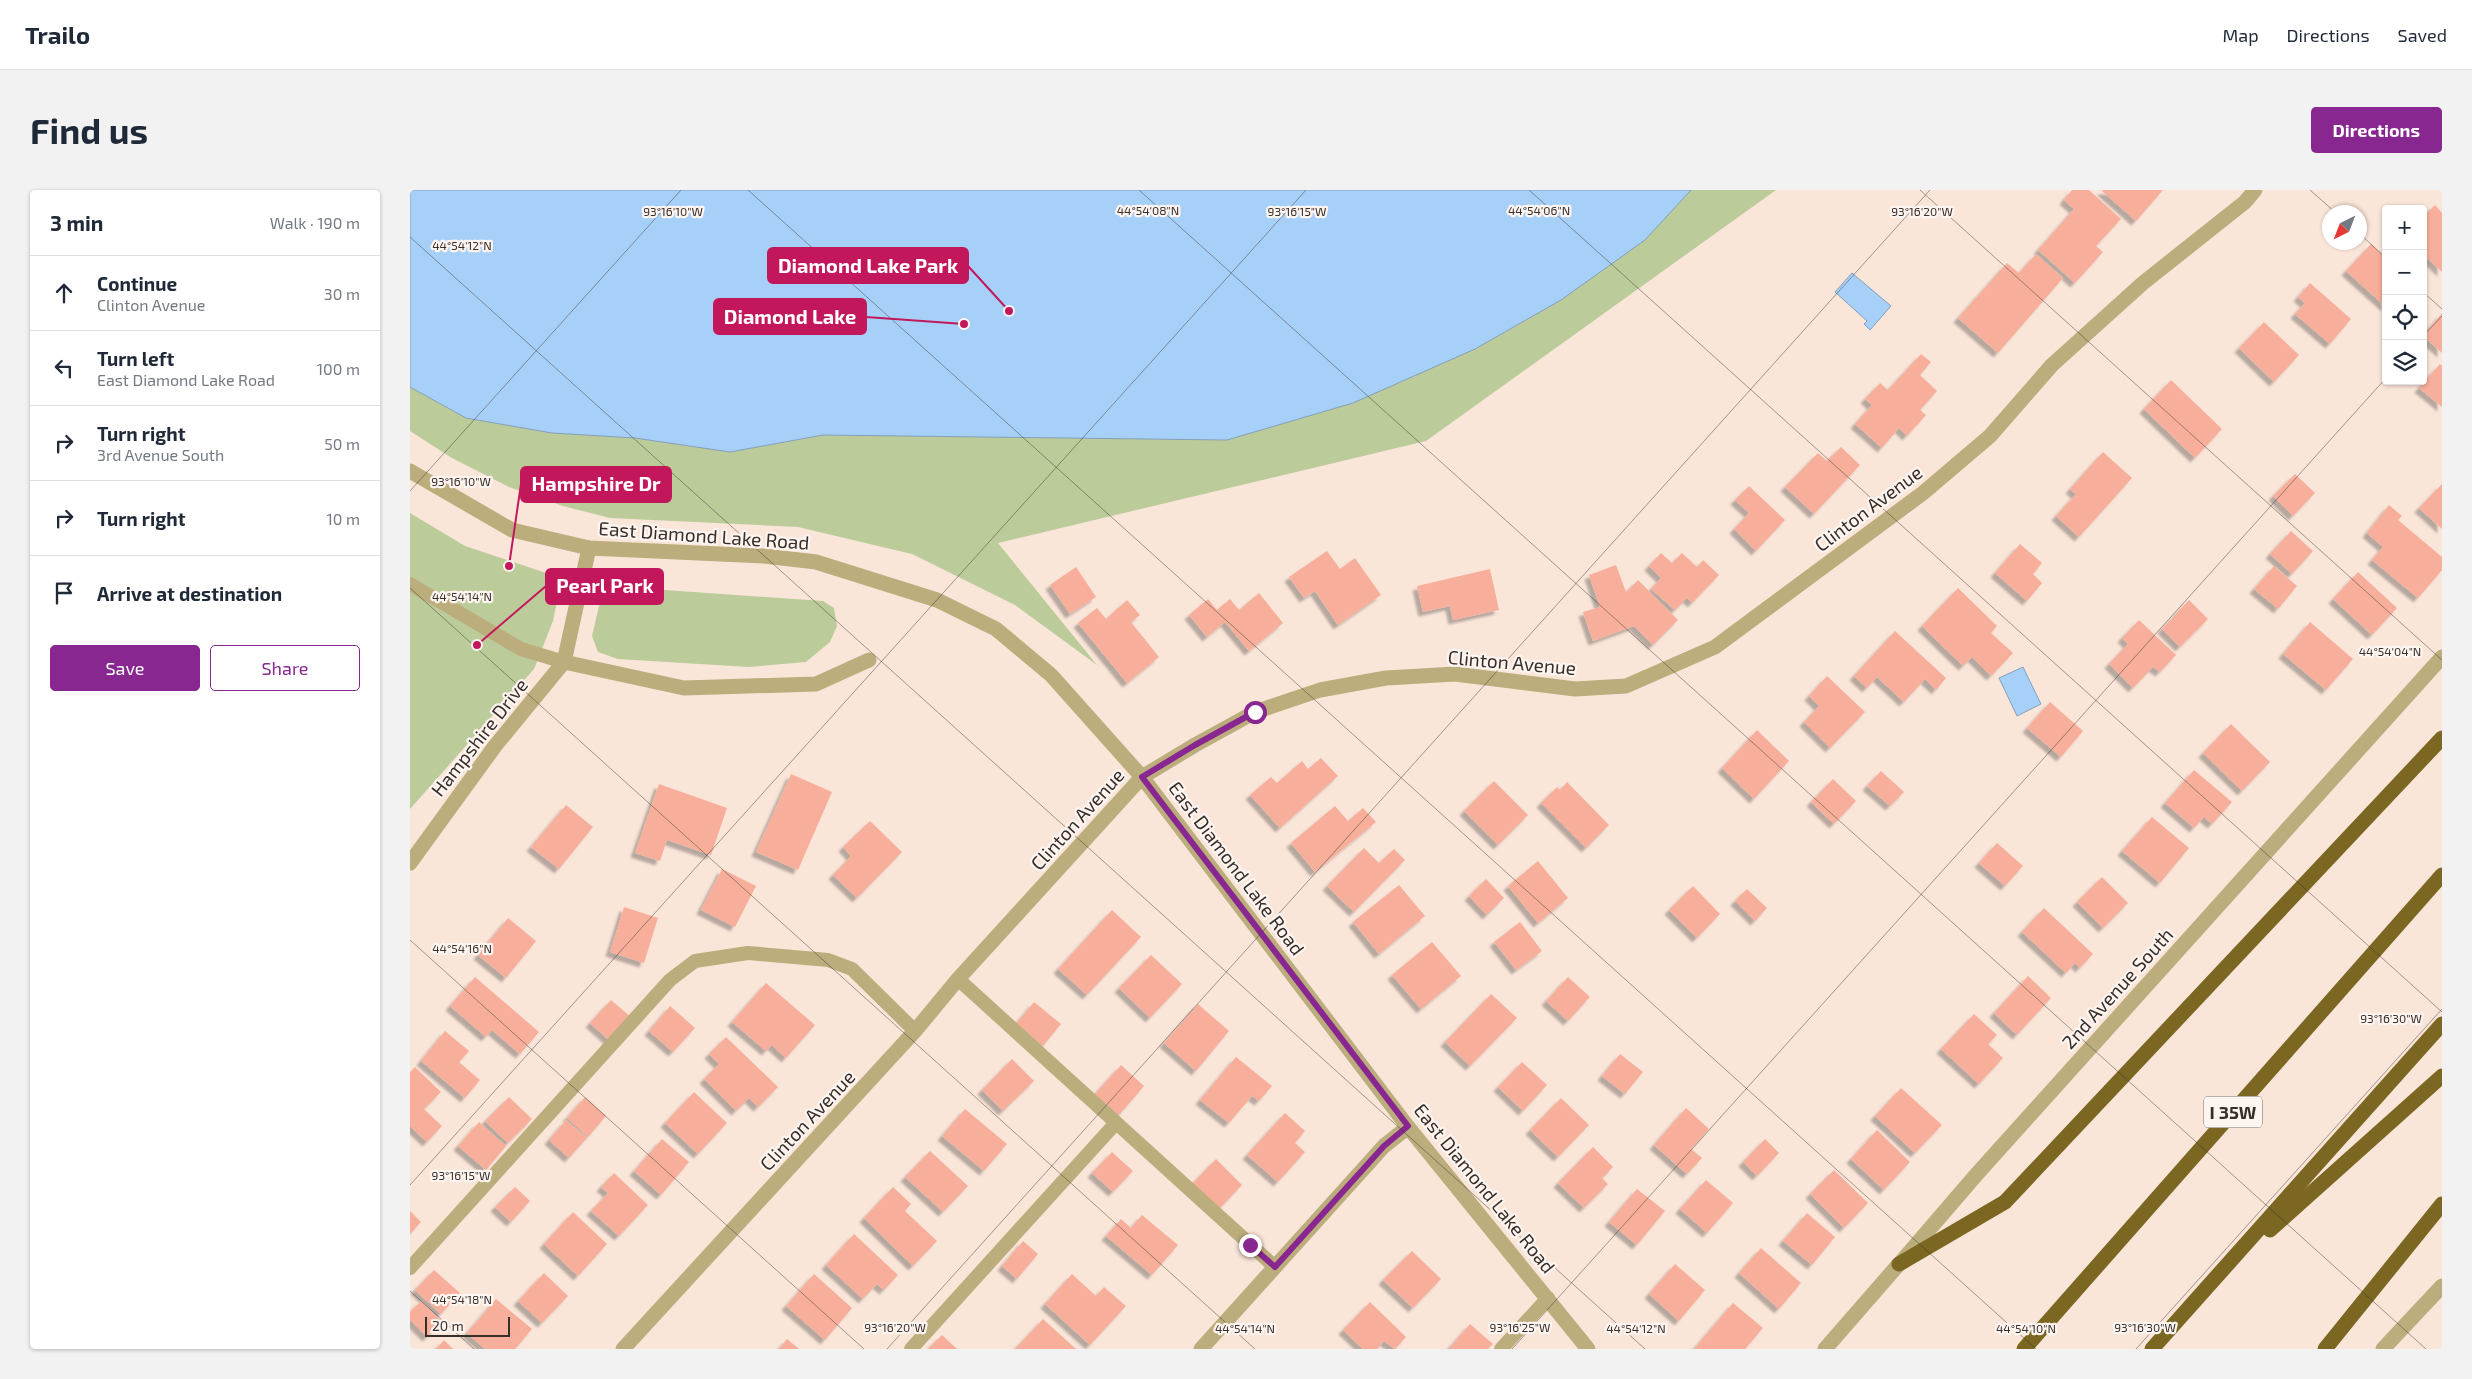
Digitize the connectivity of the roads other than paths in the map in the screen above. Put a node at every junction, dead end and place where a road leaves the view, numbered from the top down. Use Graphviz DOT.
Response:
graph roads {
  1 [pos="2255,190"];
  2 [pos="410,471"];
  3 [pos="589,548"];
  4 [pos="410,584"];
  5 [pos="2442,656"];
  6 [pos="869,660"];
  7 [pos="564,662"];
  8 [pos="2442,738"];
  9 [pos="1142,777"];
  10 [pos="410,863"];
  11 [pos="2442,875"];
  12 [pos="958,979"];
  13 [pos="2442,1024"];
  14 [pos="915,1032"];
  15 [pos="2442,1076"];
  16 [pos="1115,1124"];
  17 [pos="1408,1126"];
  18 [pos="2442,1204"];
  19 [pos="1899,1264"];
  20 [pos="1275,1267"];
  21 [pos="410,1268"];
  22 [pos="2215,1280"];
  23 [pos="2442,1286"];
  24 [pos="1548,1298"];
  25 [pos="623,1349"];
  26 [pos="911,1349"];
  27 [pos="1200,1349"];
  28 [pos="1501,1349"];
  29 [pos="1588,1349"];
  30 [pos="1825,1349"];
  31 [pos="2024,1349"];
  32 [pos="2152,1349"];
  33 [pos="2326,1349"];
  34 [pos="2383,1349"];
  1 -- 9 [label="street, Clinton Avenue"];
  2 -- 3 [label="street, East Diamond Lake Road"];
  3 -- 7 [label="street, Hampshire Drive"];
  3 -- 9 [label="street, East Diamond Lake Road"];
  4 -- 7 [label="lane"];
  5 -- 19 [label="street, 2nd Avenue South"];
  6 -- 7 [label="street"];
  7 -- 10 [label="street, Hampshire Drive"];
  8 -- 19 [label="highway"];
  9 -- 12 [label="street, Clinton Avenue"];
  9 -- 17 [label="street, East Diamond Lake Road"];
  11 -- 31 [label="highway, I 35W"];
  12 -- 14 [label="street, Clinton Avenue"];
  12 -- 16 [label="lane"];
  13 -- 22 [label="highway"];
  14 -- 21 [label="lane"];
  14 -- 25 [label="street, Clinton Avenue"];
  15 -- 22 [label="highway"];
  16 -- 20 [label="lane"];
  16 -- 26 [label="lane"];
  17 -- 20 [label="street"];
  17 -- 24 [label="street, East Diamond Lake Road"];
  18 -- 33 [label="highway"];
  19 -- 30 [label="street, 2nd Avenue South"];
  20 -- 27 [label="street"];
  22 -- 32 [label="highway"];
  23 -- 34 [label="street"];
  24 -- 28 [label="lane"];
  24 -- 29 [label="street, East Diamond Lake Road"];
}
